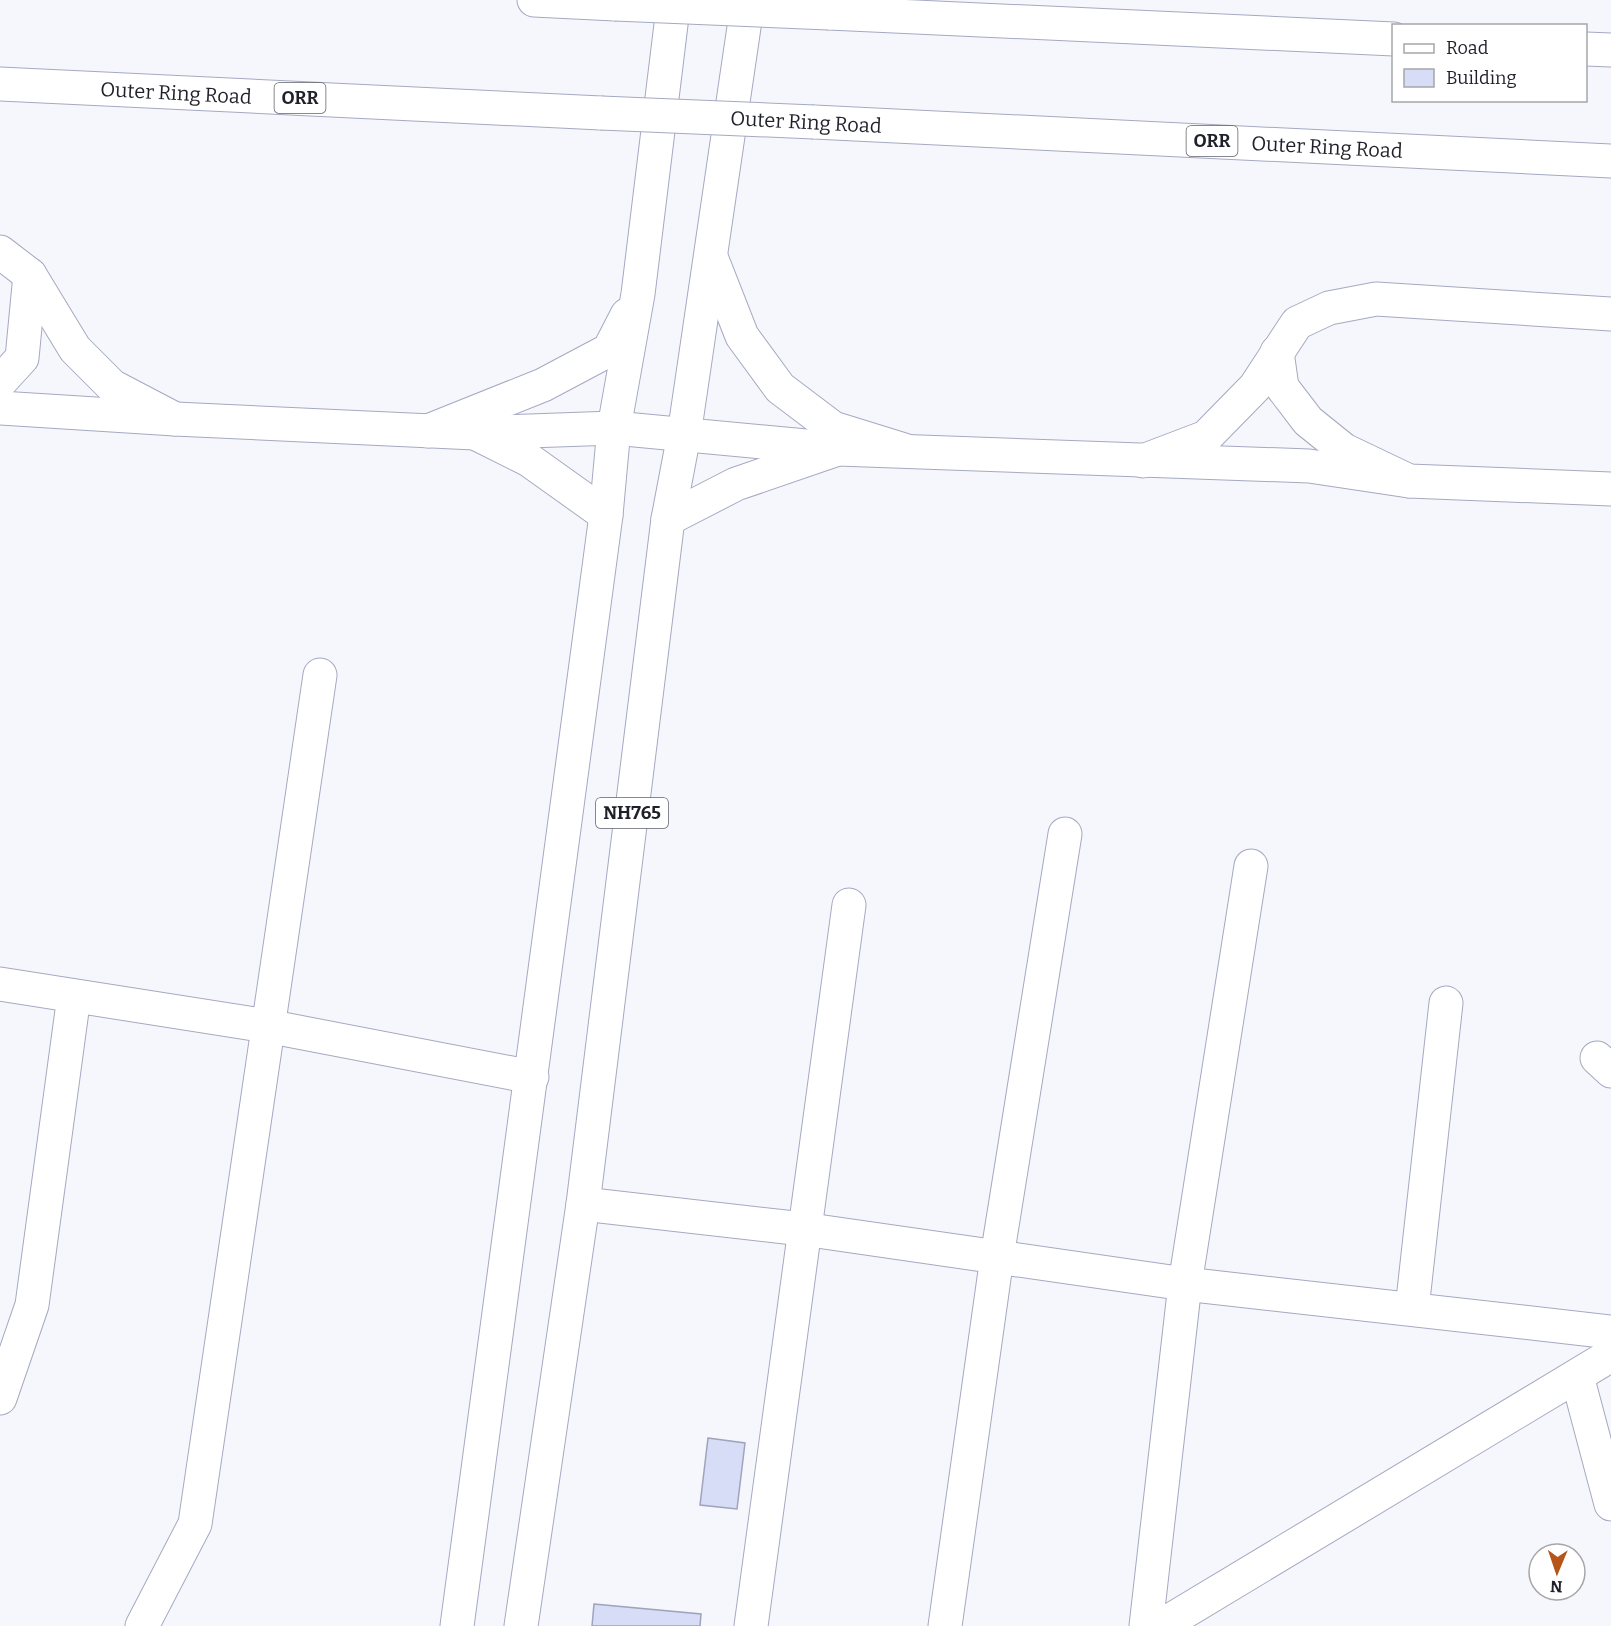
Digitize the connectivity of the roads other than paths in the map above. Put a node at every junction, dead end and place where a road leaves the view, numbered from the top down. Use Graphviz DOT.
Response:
graph roads {
  1 [pos="534,0"];
  2 [pos="674,0"];
  3 [pos="748,0"];
  4 [pos="1392,39"];
  5 [pos="1587,49"];
  6 [pos="1611,50"];
  7 [pos="0,84"];
  8 [pos="1611,161"];
  9 [pos="0,252"];
  10 [pos="710,255"];
  11 [pos="30,275"];
  12 [pos="638,294"];
  13 [pos="1611,314"];
  14 [pos="1277,352"];
  15 [pos="0,382"];
  16 [pos="0,408"];
  17 [pos="176,419"];
  18 [pos="614,428"];
  19 [pos="428,431"];
  20 [pos="475,433"];
  21 [pos="684,435"];
  22 [pos="838,449"];
  23 [pos="904,450"];
  24 [pos="1143,462"];
  25 [pos="1409,481"];
  26 [pos="1611,489"];
  27 [pos="606,515"];
  28 [pos="668,519"];
  29 [pos="320,675"];
  30 [pos="1065,834"];
  31 [pos="1251,866"];
  32 [pos="849,905"];
  33 [pos="0,984"];
  34 [pos="74,996"];
  35 [pos="1446,1003"];
  36 [pos="267,1026"];
  37 [pos="532,1077"];
  38 [pos="583,1204"];
  39 [pos="804,1229"];
  40 [pos="997,1257"];
  41 [pos="1185,1284"];
  42 [pos="1412,1310"];
  43 [pos="1611,1332"];
  44 [pos="1611,1355"];
  45 [pos="1577,1376"];
  46 [pos="0,1398"];
  47 [pos="1611,1504"];
  48 [pos="142,1626"];
  49 [pos="457,1626"];
  50 [pos="520,1626"];
  51 [pos="751,1626"];
  52 [pos="945,1626"];
  53 [pos="1146,1626"];
  54 [pos="1161,1626"];
  1 -- 4 [label="main road, bridge"];
  2 -- 12 [label="main road, NH765"];
  3 -- 10 [label="main road, NH765"];
  5 -- 6 [label="main road"];
  7 -- 8 [label="main road, Outer Ring Road / ORR, bridge"];
  9 -- 11 [label="main road"];
  10 -- 21 [label="main road, NH765"];
  10 -- 23 [label="main road"];
  11 -- 15 [label="main road"];
  11 -- 17 [label="main road"];
  12 -- 18 [label="main road, NH765"];
  12 -- 19 [label="main road"];
  13 -- 14 [label="main road"];
  14 -- 24 [label="main road"];
  14 -- 25 [label="main road"];
  16 -- 17 [label="main road"];
  17 -- 19 [label="main road"];
  18 -- 20 [label="main road"];
  18 -- 21 [label="main road"];
  18 -- 27 [label="main road, NH765"];
  19 -- 20 [label="main road"];
  20 -- 27 [label="main road"];
  21 -- 22 [label="main road"];
  21 -- 28 [label="main road, NH765"];
  22 -- 23 [label="main road"];
  22 -- 28 [label="main road"];
  23 -- 24 [label="main road"];
  24 -- 25 [label="main road"];
  25 -- 26 [label="main road"];
  27 -- 37 [label="main road, NH765"];
  28 -- 38 [label="main road, NH765"];
  29 -- 36 [label="main road"];
  30 -- 40 [label="main road"];
  31 -- 41 [label="main road"];
  32 -- 39 [label="main road"];
  33 -- 34 [label="main road"];
  34 -- 36 [label="main road"];
  34 -- 46 [label="main road"];
  35 -- 42 [label="main road"];
  36 -- 37 [label="main road"];
  36 -- 48 [label="main road"];
  37 -- 49 [label="main road, NH765"];
  38 -- 39 [label="main road"];
  38 -- 50 [label="main road, NH765"];
  39 -- 40 [label="main road"];
  39 -- 51 [label="main road"];
  40 -- 41 [label="main road"];
  40 -- 52 [label="main road"];
  41 -- 42 [label="main road"];
  41 -- 53 [label="main road"];
  42 -- 43 [label="main road"];
  44 -- 45 [label="main road"];
  45 -- 47 [label="main road"];
  45 -- 54 [label="main road"];
}
